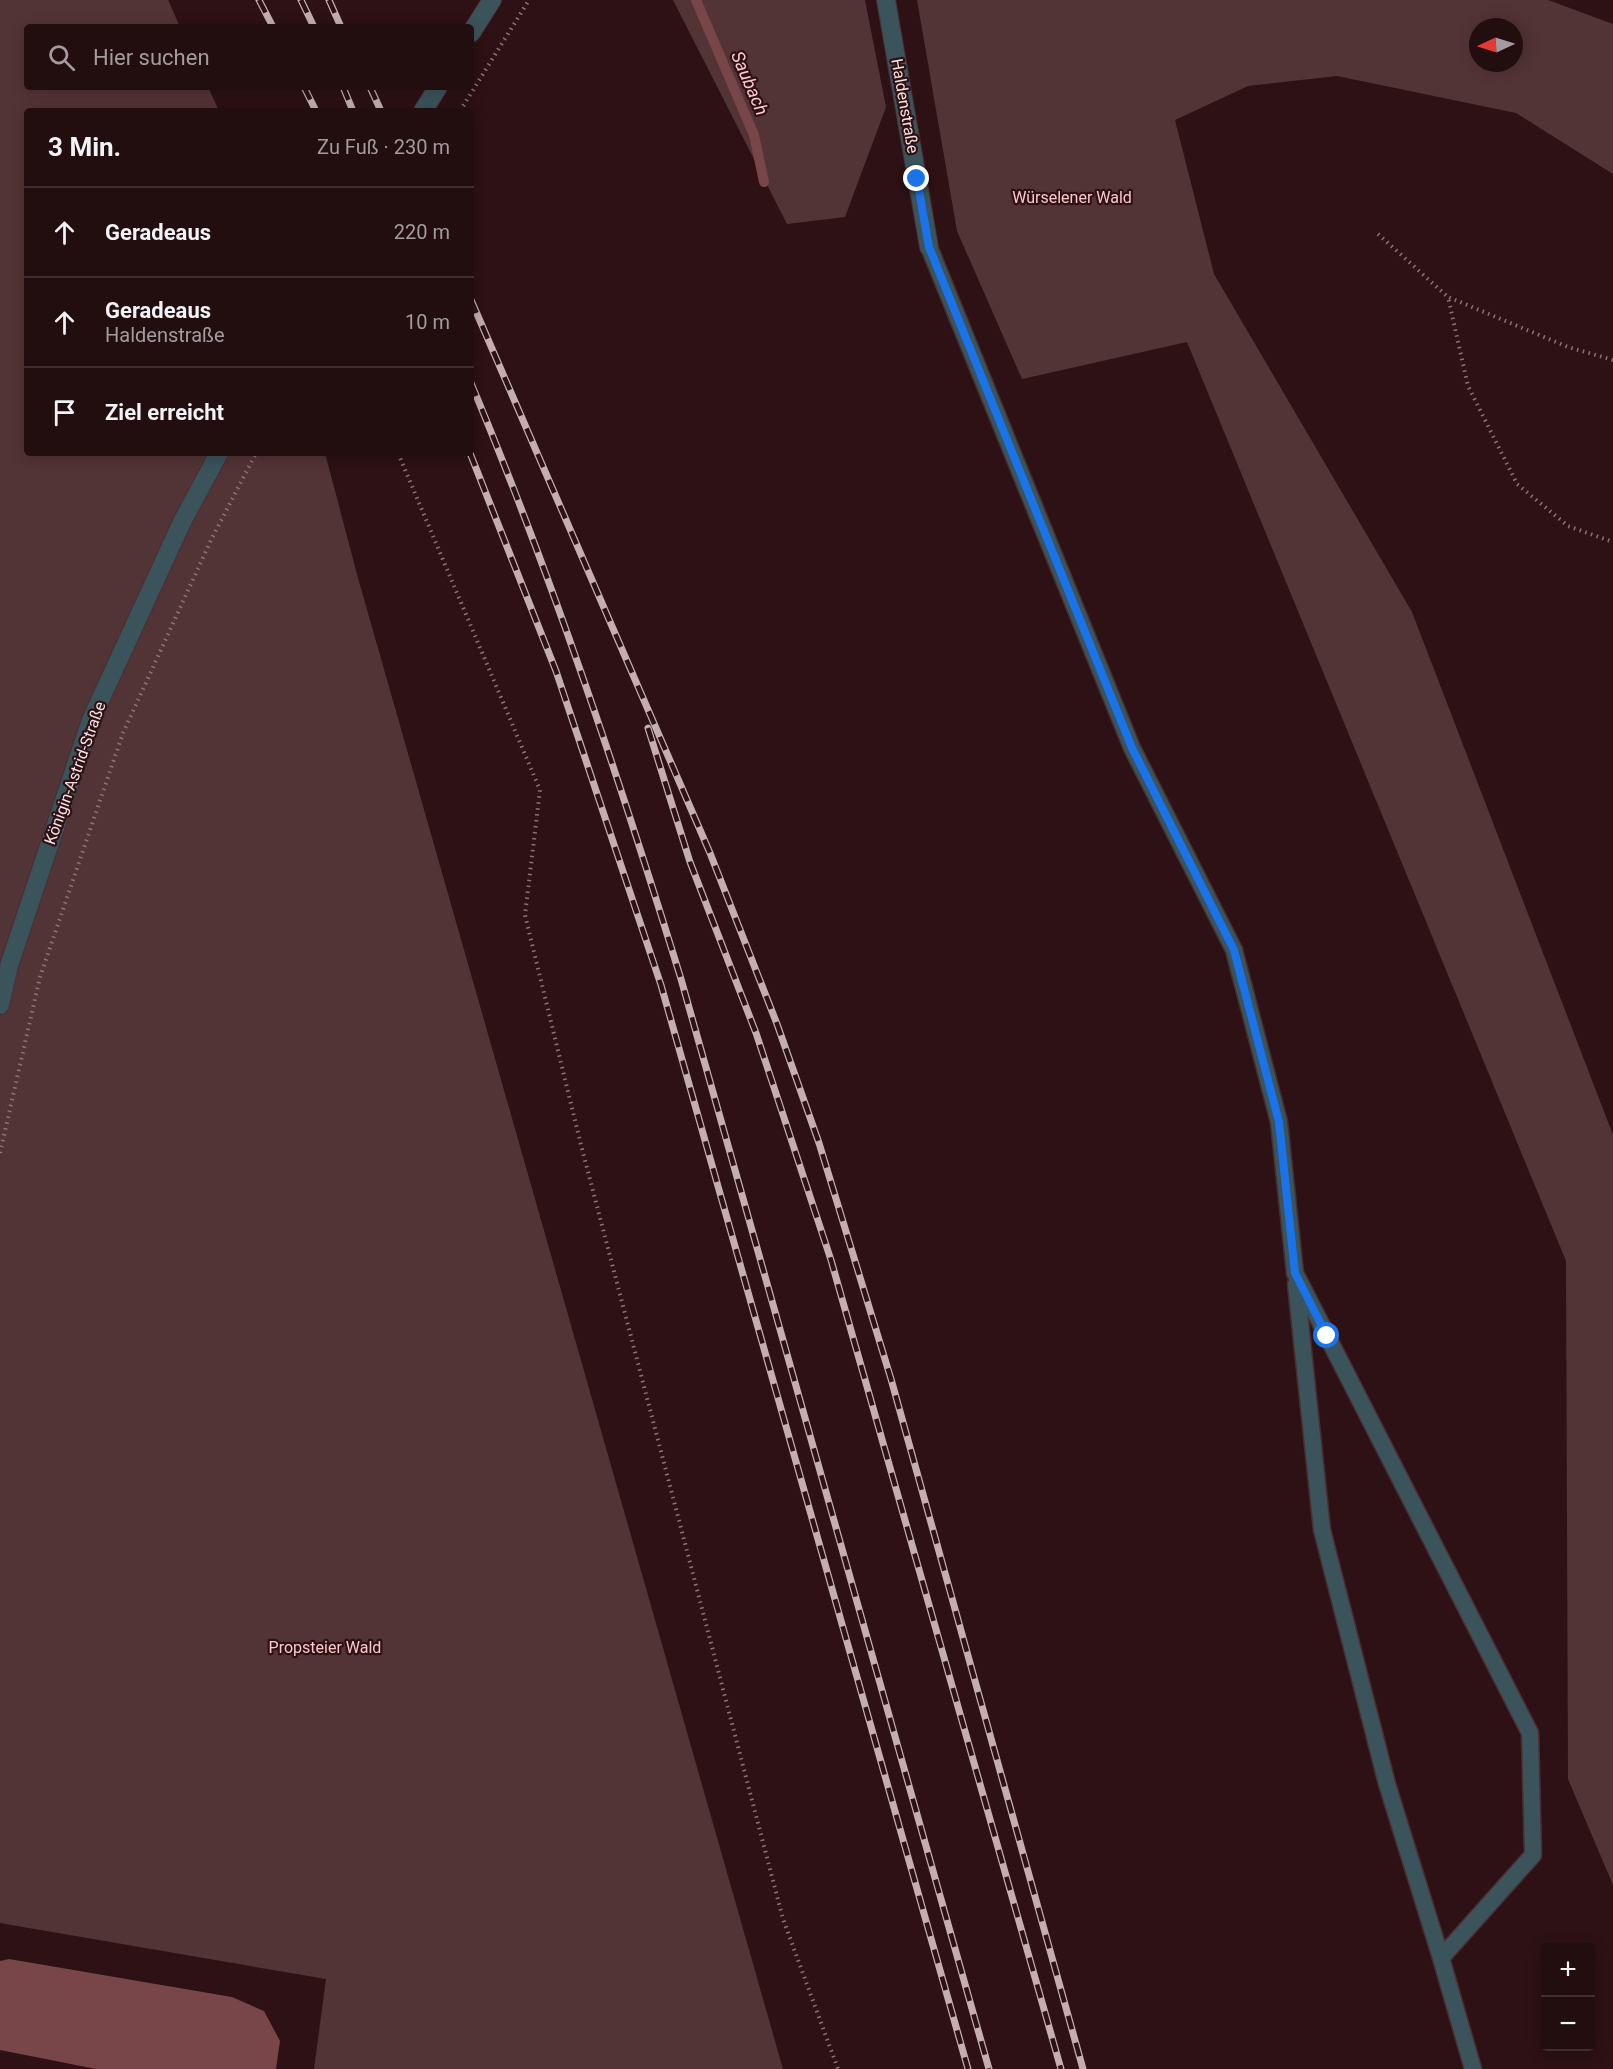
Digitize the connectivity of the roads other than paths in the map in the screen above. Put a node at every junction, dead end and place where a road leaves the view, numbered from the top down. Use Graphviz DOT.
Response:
graph roads {
  1 [pos="492,0"];
  2 [pos="886,0"];
  3 [pos="474,28"];
  4 [pos="436,90"];
  5 [pos="425,108"];
  6 [pos="929,247"];
  7 [pos="217,456"];
  8 [pos="0,1005"];
  9 [pos="1295,1273"];
  10 [pos="1441,1958"];
  11 [pos="1473,2069"];
  1 -- 3 [label="street"];
  2 -- 6 [label="street, Haldenstraße"];
  4 -- 5 [label="street"];
  6 -- 9 [label="lane"];
  7 -- 8 [label="street, Königin-Astrid-Straße"];
  9 -- 10 [label="lane"];
  9 -- 10 [label="lane"];
  10 -- 11 [label="lane"];
}
